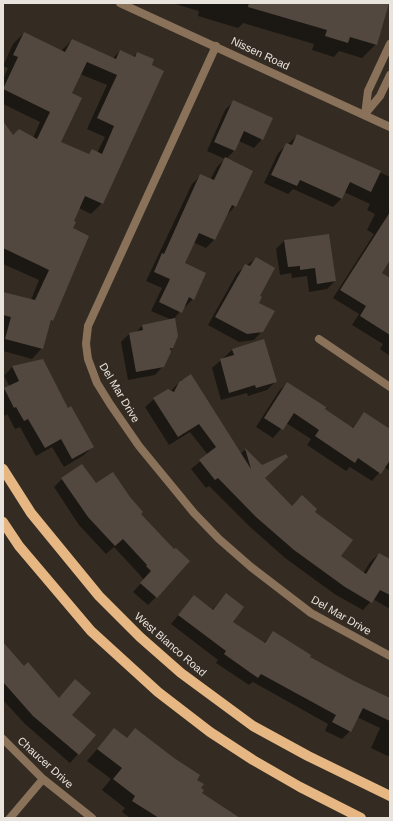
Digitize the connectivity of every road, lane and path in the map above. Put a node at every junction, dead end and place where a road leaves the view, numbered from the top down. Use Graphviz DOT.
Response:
graph roads {
  1 [pos="120,3"];
  2 [pos="390,44"];
  3 [pos="216,46"];
  4 [pos="390,75"];
  5 [pos="365,115"];
  6 [pos="390,127"];
  7 [pos="319,340"];
  8 [pos="390,387"];
  9 [pos="3,468"];
  10 [pos="3,522"];
  11 [pos="390,656"];
  12 [pos="3,739"];
  13 [pos="43,779"];
  14 [pos="390,796"];
  15 [pos="10,818"];
  16 [pos="92,818"];
  17 [pos="361,818"];
  1 -- 3 [label="street, Nissen Road"];
  2 -- 5 [label="street"];
  3 -- 5 [label="street, Nissen Road"];
  3 -- 11 [label="street, Del Mar Drive"];
  4 -- 5 [label="street"];
  5 -- 6 [label="street, Nissen Road"];
  7 -- 8 [label="street"];
  9 -- 14 [label="main road, West Blanco Road"];
  10 -- 17 [label="main road"];
  12 -- 13 [label="street, Chaucer Drive"];
  13 -- 15 [label="street"];
  13 -- 16 [label="street, Chaucer Drive"];
}
